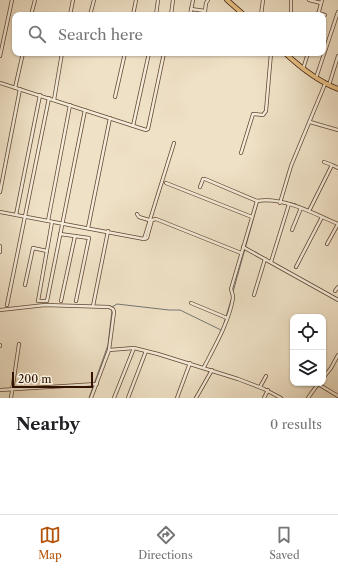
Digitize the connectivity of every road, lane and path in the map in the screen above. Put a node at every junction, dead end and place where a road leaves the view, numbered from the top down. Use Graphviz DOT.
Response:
graph roads {
  1 [pos="12,0"];
  2 [pos="35,0"];
  3 [pos="73,0"];
  4 [pos="94,0"];
  5 [pos="136,0"];
  6 [pos="158,0"];
  7 [pos="173,0"];
  8 [pos="193,0"];
  9 [pos="208,0"];
  10 [pos="227,0"];
  11 [pos="262,0"];
  12 [pos="291,0"];
  13 [pos="309,0"];
  14 [pos="322,2"];
  15 [pos="191,9"];
  16 [pos="32,12"];
  17 [pos="71,12"];
  18 [pos="91,12"];
  19 [pos="134,12"];
  20 [pos="156,12"];
  21 [pos="171,12"];
  22 [pos="190,12"];
  23 [pos="241,12"];
  24 [pos="261,12"];
  25 [pos="291,12"];
  26 [pos="319,12"];
  27 [pos="338,12"];
  28 [pos="333,28"];
  29 [pos="338,30"];
  30 [pos="326,49"];
  31 [pos="0,56"];
  32 [pos="22,56"];
  33 [pos="61,56"];
  34 [pos="124,56"];
  35 [pos="148,56"];
  36 [pos="163,56"];
  37 [pos="271,56"];
  38 [pos="290,56"];
  39 [pos="307,56"];
  40 [pos="324,56"];
  41 [pos="338,56"];
  42 [pos="303,70"];
  43 [pos="316,79"];
  44 [pos="0,83"];
  45 [pos="327,85"];
  46 [pos="15,88"];
  47 [pos="20,89"];
  48 [pos="338,89"];
  49 [pos="40,95"];
  50 [pos="115,97"];
  51 [pos="49,98"];
  52 [pos="54,100"];
  53 [pos="70,105"];
  54 [pos="85,110"];
  55 [pos="110,118"];
  56 [pos="310,122"];
  57 [pos="133,126"];
  58 [pos="338,130"];
  59 [pos="174,143"];
  60 [pos="241,153"];
  61 [pos="324,162"];
  62 [pos="332,165"];
  63 [pos="338,168"];
  64 [pos="166,183"];
  65 [pos="200,187"];
  66 [pos="0,192"];
  67 [pos="257,201"];
  68 [pos="280,201"];
  69 [pos="289,204"];
  70 [pos="301,208"];
  71 [pos="309,211"];
  72 [pos="0,212"];
  73 [pos="137,214"];
  74 [pos="16,215"];
  75 [pos="25,217"];
  76 [pos="252,217"];
  77 [pos="322,217"];
  78 [pos="150,220"];
  79 [pos="48,221"];
  80 [pos="52,222"];
  81 [pos="62,223"];
  82 [pos="338,224"];
  83 [pos="88,228"];
  84 [pos="292,230"];
  85 [pos="108,231"];
  86 [pos="60,234"];
  87 [pos="75,236"];
  88 [pos="144,239"];
  89 [pos="327,244"];
  90 [pos="0,246"];
  91 [pos="243,247"];
  92 [pos="47,251"];
  93 [pos="0,252"];
  94 [pos="241,252"];
  95 [pos="265,259"];
  96 [pos="271,262"];
  97 [pos="296,267"];
  98 [pos="26,285"];
  99 [pos="338,287"];
  100 [pos="335,291"];
  101 [pos="254,295"];
  102 [pos="338,300"];
  103 [pos="61,301"];
  104 [pos="76,301"];
  105 [pos="191,303"];
  106 [pos="7,305"];
  107 [pos="93,306"];
  108 [pos="0,310"];
  109 [pos="227,318"];
  110 [pos="19,344"];
  111 [pos="134,348"];
  112 [pos="109,350"];
  113 [pos="146,351"];
  114 [pos="338,355"];
  115 [pos="190,363"];
  116 [pos="204,368"];
  117 [pos="212,370"];
  118 [pos="326,374"];
  119 [pos="266,376"];
  120 [pos="97,384"];
  121 [pos="317,386"];
  122 [pos="320,386"];
  123 [pos="260,387"];
  124 [pos="11,389"];
  125 [pos="0,390"];
  126 [pos="268,390"];
  127 [pos="338,396"];
  128 [pos="10,398"];
  129 [pos="91,398"];
  130 [pos="114,398"];
  131 [pos="128,398"];
  132 [pos="177,398"];
  133 [pos="196,398"];
  134 [pos="264,398"];
  135 [pos="281,398"];
  136 [pos="308,398"];
  1 -- 31 [label="street"];
  2 -- 16 [label="street"];
  3 -- 17 [label="street"];
  4 -- 18 [label="street"];
  5 -- 19 [label="street"];
  6 -- 20 [label="street"];
  7 -- 21 [label="street"];
  8 -- 15 [label="street"];
  9 -- 15 [label="street"];
  10 -- 23 [label="highway"];
  11 -- 24 [label="street"];
  12 -- 25 [label="street"];
  13 -- 14 [label="street"];
  14 -- 26 [label="street"];
  15 -- 22 [label="street"];
  27 -- 28 [label="street"];
  28 -- 29 [label="street"];
  28 -- 30 [label="street"];
  32 -- 46 [label="street"];
  33 -- 52 [label="street"];
  34 -- 50 [label="street"];
  35 -- 57 [label="street"];
  36 -- 57 [label="street"];
  37 -- 60 [label="street"];
  38 -- 42 [label="highway"];
  39 -- 42 [label="street"];
  40 -- 43 [label="street"];
  41 -- 45 [label="street"];
  42 -- 43 [label="highway"];
  43 -- 45 [label="highway"];
  44 -- 46 [label="street"];
  45 -- 48 [label="highway"];
  45 -- 56 [label="street"];
  46 -- 47 [label="street"];
  47 -- 49 [label="street"];
  47 -- 66 [label="street"];
  49 -- 51 [label="street"];
  49 -- 74 [label="street"];
  51 -- 52 [label="street"];
  51 -- 75 [label="street"];
  52 -- 53 [label="street"];
  53 -- 54 [label="street"];
  53 -- 79 [label="street"];
  54 -- 55 [label="street"];
  54 -- 81 [label="street"];
  55 -- 57 [label="street"];
  55 -- 83 [label="street"];
  56 -- 58 [label="street"];
  56 -- 68 [label="street"];
  59 -- 78 [label="street"];
  61 -- 62 [label="street"];
  62 -- 63 [label="street"];
  62 -- 71 [label="street"];
  64 -- 76 [label="street"];
  65 -- 67 [label="street"];
  67 -- 68 [label="street"];
  67 -- 76 [label="street"];
  68 -- 69 [label="street"];
  69 -- 70 [label="street"];
  69 -- 96 [label="street"];
  70 -- 71 [label="street"];
  70 -- 84 [label="street"];
  71 -- 77 [label="street"];
  72 -- 74 [label="street"];
  73 -- 78 [label="street"];
  74 -- 75 [label="street"];
  75 -- 79 [label="street"];
  75 -- 106 [label="street"];
  76 -- 91 [label="street"];
  77 -- 82 [label="street"];
  77 -- 97 [label="street"];
  78 -- 88 [label="street"];
  79 -- 80 [label="street"];
  80 -- 81 [label="street"];
  80 -- 92 [label="street"];
  81 -- 83 [label="street"];
  81 -- 86 [label="street"];
  82 -- 89 [label="street"];
  83 -- 85 [label="street"];
  85 -- 88 [label="street"];
  85 -- 107 [label="street"];
  86 -- 87 [label="street"];
  86 -- 92 [label="street"];
  87 -- 103 [label="street"];
  87 -- 104 [label="street"];
  88 -- 94 [label="street"];
  90 -- 93 [label="street"];
  91 -- 94 [label="street"];
  91 -- 95 [label="street"];
  92 -- 98 [label="street"];
  94 -- 109 [label="street"];
  95 -- 96 [label="street"];
  95 -- 101 [label="street"];
  96 -- 102 [label="street"];
  99 -- 100 [label="street"];
  105 -- 109 [label="street"];
  107 -- 108 [label="street"];
  107 -- 112 [label="street"];
  109 -- 116 [label="street"];
  110 -- 124 [label="street"];
  111 -- 112 [label="street"];
  111 -- 113 [label="street"];
  111 -- 130 [label="street"];
  112 -- 120 [label="street"];
  113 -- 115 [label="street"];
  113 -- 131 [label="street"];
  114 -- 118 [label="street"];
  115 -- 116 [label="street"];
  115 -- 132 [label="street"];
  116 -- 117 [label="street"];
  117 -- 123 [label="street"];
  117 -- 133 [label="street"];
  119 -- 123 [label="street"];
  120 -- 124 [label="street"];
  120 -- 129 [label="street"];
  121 -- 136 [label="street"];
  122 -- 127 [label="street"];
  123 -- 126 [label="street"];
  124 -- 125 [label="street"];
  124 -- 128 [label="street"];
  126 -- 134 [label="street"];
  126 -- 135 [label="street"];
}
